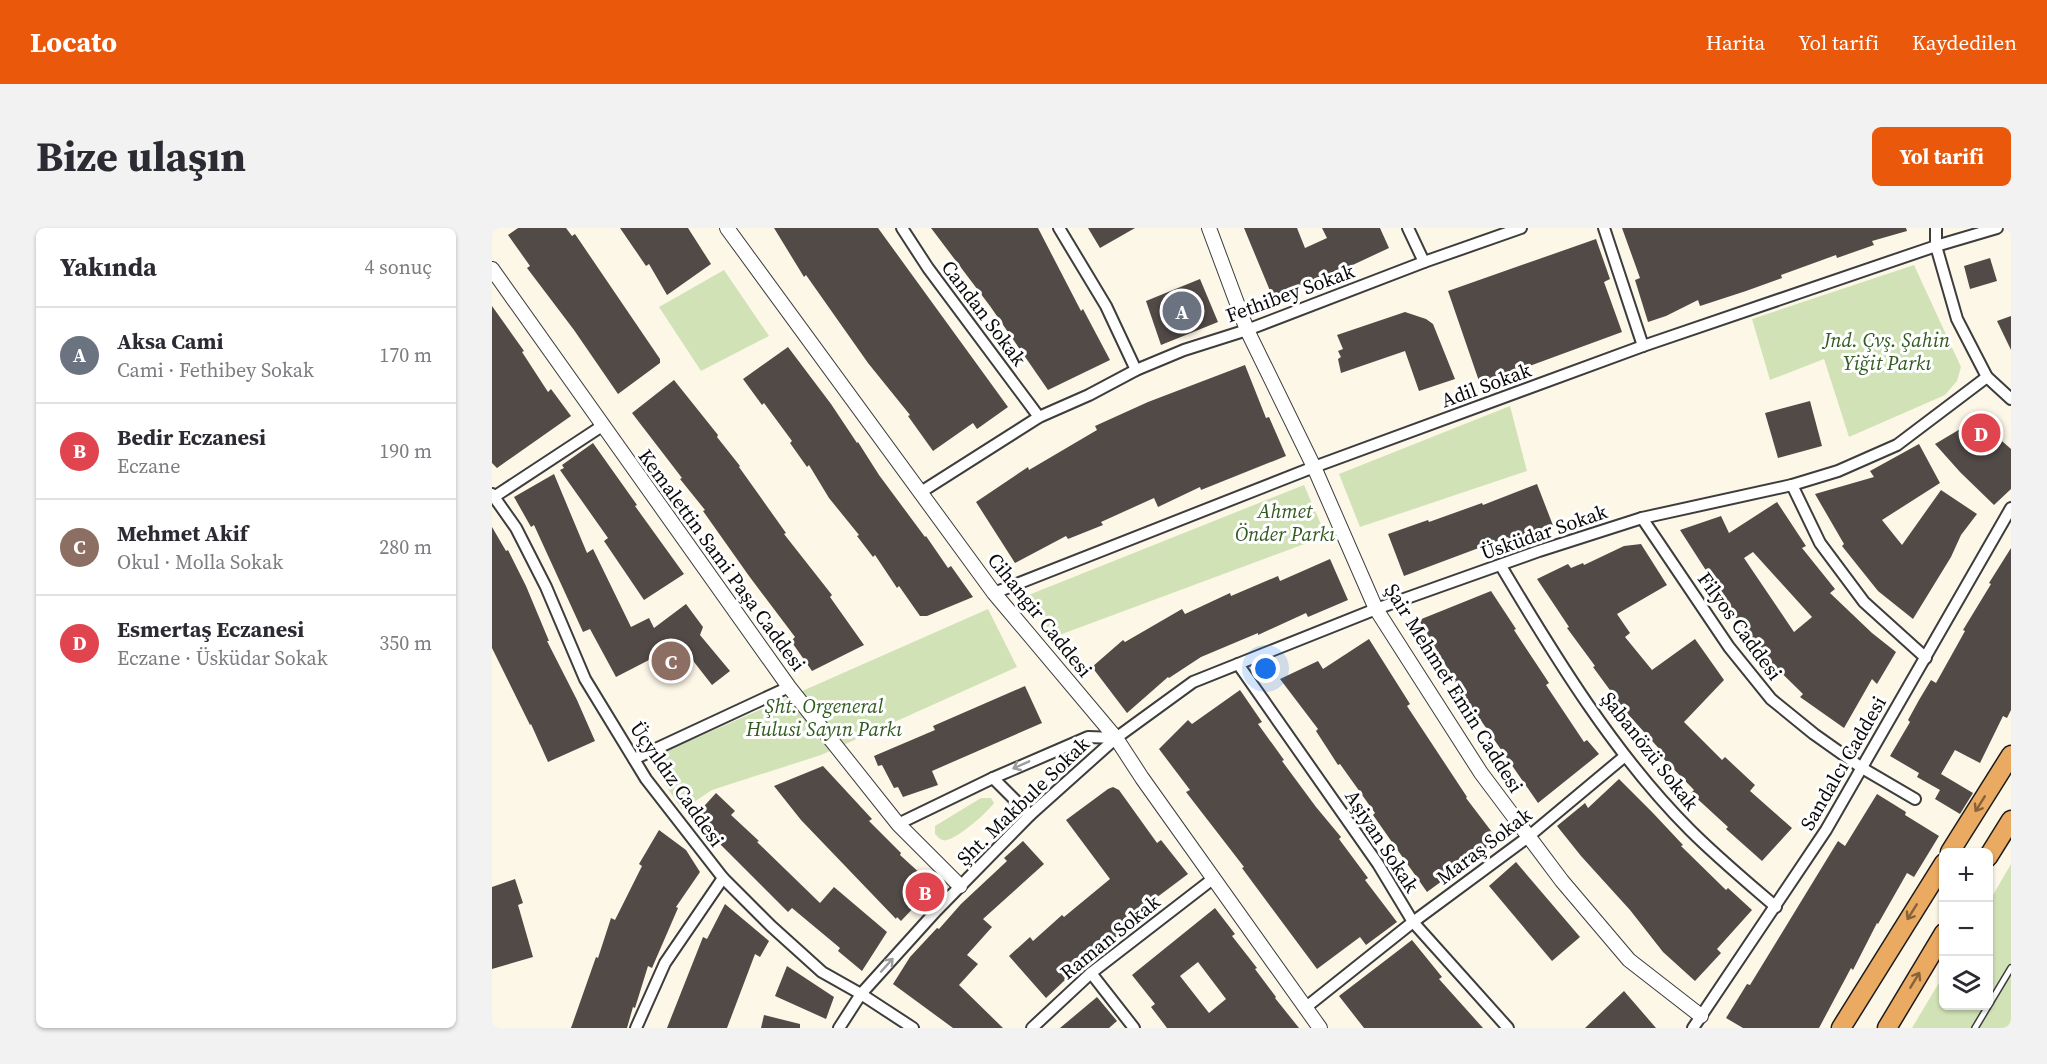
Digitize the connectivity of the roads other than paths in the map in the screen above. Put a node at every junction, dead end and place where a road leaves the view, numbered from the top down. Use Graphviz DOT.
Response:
graph roads {
  1 [pos="727,228"];
  2 [pos="902,228"];
  3 [pos="1059,228"];
  4 [pos="1209,228"];
  5 [pos="1408,228"];
  6 [pos="1521,228"];
  7 [pos="1604,228"];
  8 [pos="1936,228"];
  9 [pos="1997,228"];
  10 [pos="1936,246"];
  11 [pos="1424,262"];
  12 [pos="492,270"];
  13 [pos="1247,330"];
  14 [pos="1643,346"];
  15 [pos="1136,370"];
  16 [pos="1987,377"];
  17 [pos="2011,399"];
  18 [pos="1040,417"];
  19 [pos="602,426"];
  20 [pos="1314,467"];
  21 [pos="1792,485"];
  22 [pos="921,492"];
  23 [pos="493,495"];
  24 [pos="2011,508"];
  25 [pos="1642,518"];
  26 [pos="1501,566"];
  27 [pos="994,593"];
  28 [pos="1376,609"];
  29 [pos="1926,658"];
  30 [pos="1238,664"];
  31 [pos="789,687"];
  32 [pos="1116,738"];
  33 [pos="2011,755"];
  34 [pos="1625,756"];
  35 [pos="634,759"];
  36 [pos="1862,768"];
  37 [pos="993,778"];
  38 [pos="1915,799"];
  39 [pos="1030,815"];
  40 [pos="2011,820"];
  41 [pos="898,824"];
  42 [pos="1528,837"];
  43 [pos="1953,848"];
  44 [pos="1993,850"];
  45 [pos="1939,871"];
  46 [pos="723,878"];
  47 [pos="1214,878"];
  48 [pos="960,886"];
  49 [pos="1776,907"];
  50 [pos="1413,922"];
  51 [pos="1939,941"];
  52 [pos="2011,969"];
  53 [pos="1091,973"];
  54 [pos="861,994"];
  55 [pos="1305,1008"];
  56 [pos="1701,1016"];
  57 [pos="636,1028"];
  58 [pos="839,1028"];
  59 [pos="913,1028"];
  60 [pos="1032,1028"];
  61 [pos="1134,1028"];
  62 [pos="1320,1028"];
  63 [pos="1508,1028"];
  64 [pos="1693,1028"];
  65 [pos="1841,1028"];
  66 [pos="1887,1028"];
  67 [pos="1975,1028"];
  1 -- 22 [label="street, Cihangir Caddesi"];
  2 -- 18 [label="street, Candan Sokak"];
  3 -- 15 [label="street"];
  4 -- 13 [label="street, Şair Mehmet Emin Caddesi"];
  5 -- 11 [label="street"];
  6 -- 11 [label="street, Fethibey Sokak"];
  7 -- 14 [label="street"];
  8 -- 10 [label="street"];
  9 -- 10 [label="street, Adil Sokak"];
  10 -- 14 [label="street, Adil Sokak"];
  10 -- 16 [label="street"];
  11 -- 13 [label="street, Fethibey Sokak"];
  12 -- 19 [label="street, Kemalettin Sami Paşa Caddesi"];
  13 -- 15 [label="street, Fethibey Sokak"];
  13 -- 20 [label="street, Şair Mehmet Emin Caddesi"];
  14 -- 20 [label="street, Adil Sokak"];
  15 -- 18 [label="street, Fethibey Sokak"];
  16 -- 17 [label="street"];
  16 -- 21 [label="street, Üsküdar Sokak"];
  18 -- 22 [label="street, Fethibey Sokak"];
  19 -- 23 [label="street"];
  19 -- 31 [label="street, Kemalettin Sami Paşa Caddesi"];
  20 -- 27 [label="street, Adil Sokak"];
  20 -- 28 [label="street, Şair Mehmet Emin Caddesi"];
  21 -- 25 [label="street, Üsküdar Sokak"];
  21 -- 29 [label="street"];
  22 -- 27 [label="street, Cihangir Caddesi"];
  23 -- 35 [label="street, Üçyıldız Caddesi"];
  24 -- 29 [label="street, Sandalcı Caddesi"];
  25 -- 26 [label="street, Üsküdar Sokak"];
  25 -- 36 [label="street, Filyos Caddesi"];
  26 -- 28 [label="street, Üsküdar Sokak"];
  26 -- 34 [label="street, Şabanözü Sokak"];
  27 -- 32 [label="street, Cihangir Caddesi"];
  28 -- 30 [label="street, Üsküdar Sokak"];
  28 -- 42 [label="street, Şair Mehmet Emin Caddesi"];
  29 -- 36 [label="street, Sandalcı Caddesi"];
  30 -- 32 [label="street, Üsküdar Sokak"];
  30 -- 50 [label="street, Aşiyan Sokak"];
  31 -- 35 [label="street"];
  31 -- 41 [label="street, Kemalettin Sami Paşa Caddesi"];
  32 -- 37 [label="street, one-way"];
  32 -- 39 [label="street, Şht. Makbule Sokak"];
  32 -- 47 [label="street, Cihangir Caddesi"];
  33 -- 43 [label="highway, one-way"];
  34 -- 42 [label="street, Maraş Sokak"];
  34 -- 49 [label="street, Şabanözü Sokak"];
  35 -- 46 [label="street, Üçyıldız Caddesi"];
  36 -- 38 [label="street, Filyos Caddesi"];
  36 -- 49 [label="street, Sandalcı Caddesi"];
  37 -- 39 [label="street"];
  37 -- 41 [label="street"];
  39 -- 48 [label="street, Şht. Makbule Sokak"];
  40 -- 44 [label="highway"];
  41 -- 48 [label="street, Kemalettin Sami Paşa Caddesi"];
  42 -- 50 [label="street, Maraş Sokak"];
  42 -- 56 [label="street, Şair Mehmet Emin Caddesi"];
  45 -- 65 [label="highway, one-way"];
  46 -- 54 [label="street, Üçyıldız Caddesi"];
  46 -- 57 [label="street"];
  47 -- 53 [label="street, Raman Sokak"];
  47 -- 55 [label="street, Cihangir Caddesi"];
  54 -- 48 [label="street, Şht. Makbule Sokak, one-way"];
  49 -- 56 [label="street, Sandalcı Caddesi"];
  50 -- 55 [label="street, Maraş Sokak"];
  50 -- 63 [label="street, Aşiyan Sokak"];
  66 -- 51 [label="highway, one-way"];
  52 -- 67 [label="lane"];
  53 -- 60 [label="street, Raman Sokak"];
  53 -- 61 [label="street"];
  54 -- 58 [label="street, Şht. Makbule Sokak"];
  54 -- 59 [label="street, Üçyıldız Caddesi"];
  55 -- 62 [label="street, Cihangir Caddesi"];
  56 -- 64 [label="street, Sandalcı Caddesi"];
}
